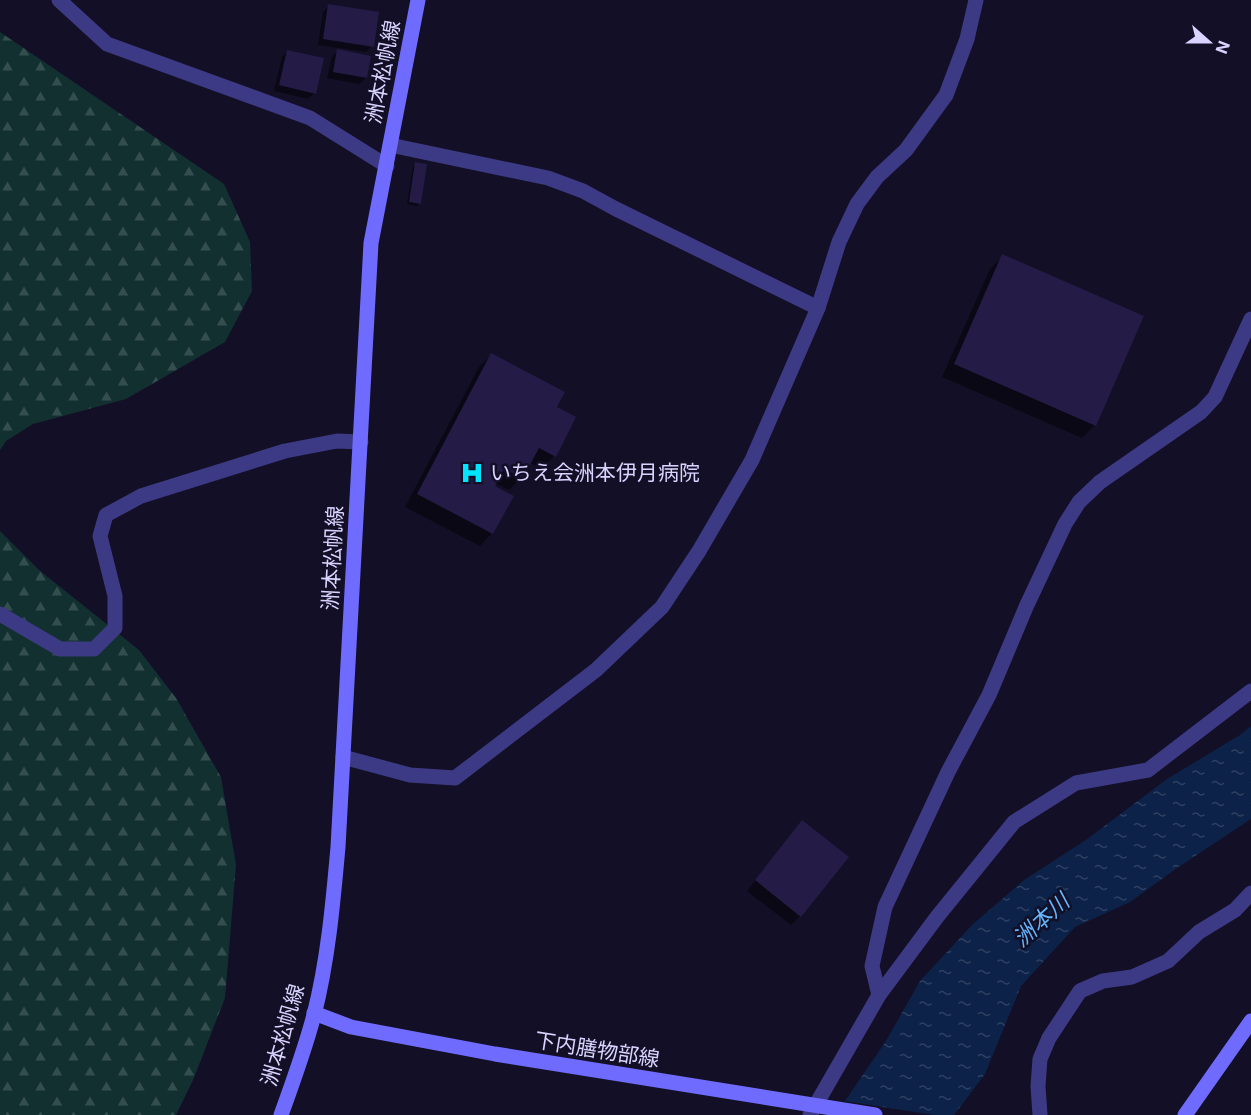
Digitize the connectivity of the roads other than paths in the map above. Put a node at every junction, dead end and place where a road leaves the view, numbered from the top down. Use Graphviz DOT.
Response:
graph roads {
  1 [pos="59,0"];
  2 [pos="418,0"];
  3 [pos="976,0"];
  4 [pos="390,145"];
  5 [pos="387,166"];
  6 [pos="818,308"];
  7 [pos="1251,319"];
  8 [pos="361,442"];
  9 [pos="0,614"];
  10 [pos="1251,692"];
  11 [pos="343,757"];
  12 [pos="1251,893"];
  13 [pos="879,994"];
  14 [pos="314,1013"];
  15 [pos="1251,1021"];
  16 [pos="812,1111"];
  17 [pos="282,1115"];
  18 [pos="875,1115"];
  19 [pos="1040,1115"];
  20 [pos="1185,1115"];
  1 -- 5 [label="street"];
  2 -- 4 [label="main road, 洲本松帆線"];
  3 -- 6 [label="street"];
  4 -- 5 [label="main road, 洲本松帆線"];
  4 -- 6 [label="street"];
  5 -- 8 [label="main road, 洲本松帆線"];
  6 -- 11 [label="street"];
  7 -- 13 [label="street"];
  8 -- 9 [label="street"];
  8 -- 11 [label="main road, 洲本松帆線"];
  10 -- 13 [label="street"];
  11 -- 14 [label="main road, 洲本松帆線"];
  12 -- 19 [label="street"];
  13 -- 16 [label="street"];
  14 -- 16 [label="main road, 下内膳物部線"];
  14 -- 17 [label="main road, 洲本松帆線"];
  15 -- 20 [label="main road"];
  16 -- 18 [label="main road, 下内膳物部線"];
}
